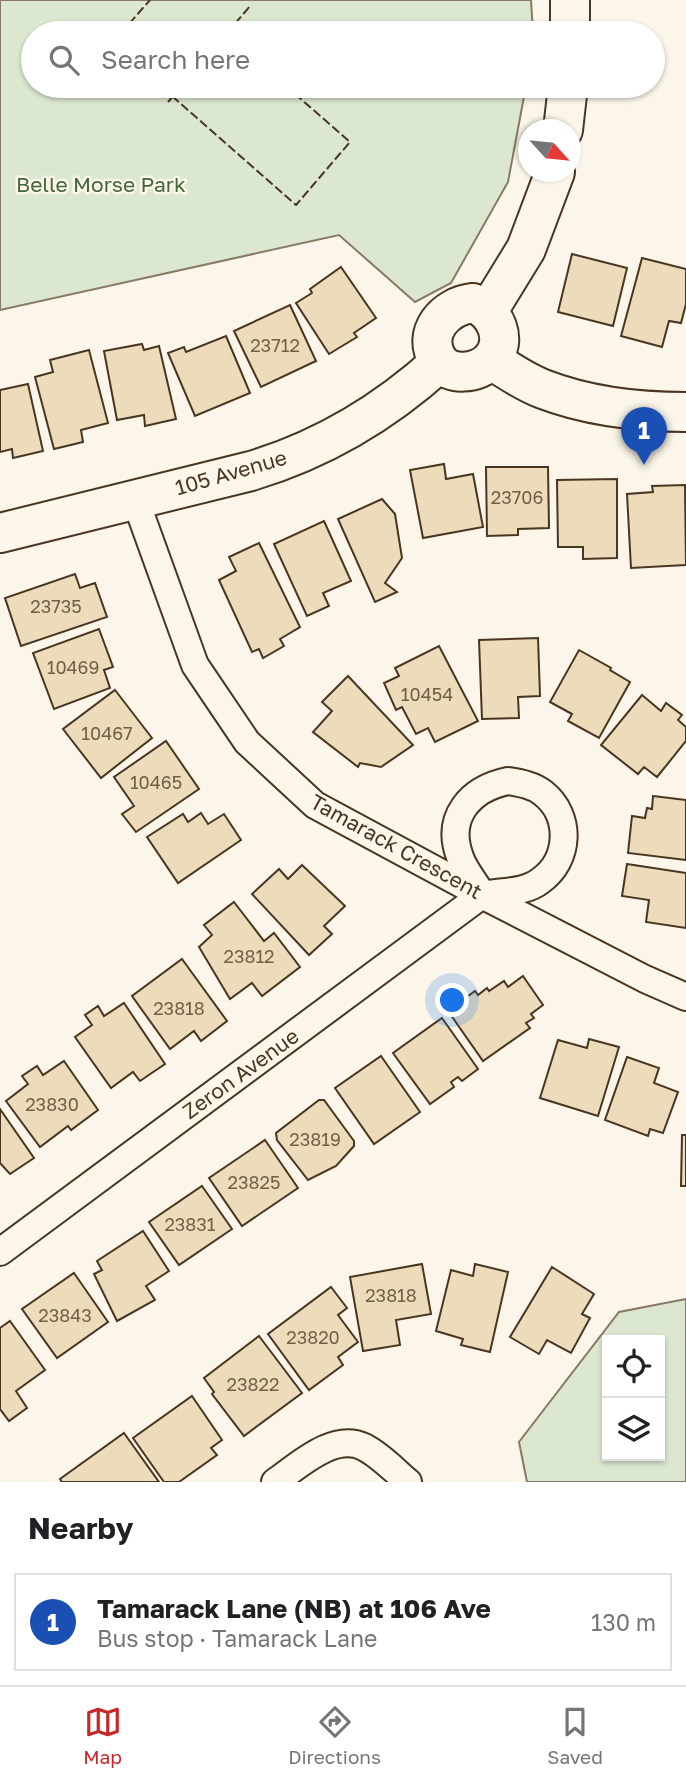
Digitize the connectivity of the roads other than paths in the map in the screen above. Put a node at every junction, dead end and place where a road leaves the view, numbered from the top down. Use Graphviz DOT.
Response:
graph roads {
  1 [pos="570,0"];
  2 [pos="570,21"];
  3 [pos="567,98"];
  4 [pos="564,119"];
  5 [pos="552,182"];
  6 [pos="488,311"];
  7 [pos="491,360"];
  8 [pos="439,363"];
  9 [pos="686,412"];
  10 [pos="135,499"];
  11 [pos="0,533"];
  12 [pos="482,895"];
  13 [pos="686,997"];
  14 [pos="0,1251"];
  15 [pos="275,1482"];
  16 [pos="408,1482"];
  1 -- 2 [label="street"];
  3 -- 4 [label="street"];
  5 -- 6 [label="street"];
  6 -- 7 [label="street"];
  6 -- 8 [label="street"];
  7 -- 8 [label="street"];
  7 -- 9 [label="street"];
  8 -- 10 [label="street, 105 Avenue"];
  10 -- 11 [label="street, 105 Avenue"];
  10 -- 12 [label="street, Tamarack Crescent"];
  12 -- 12 [label="street"];
  12 -- 13 [label="street, Tamarack Crescent"];
  12 -- 14 [label="street, Zeron Avenue"];
  15 -- 16 [label="street"];
}
